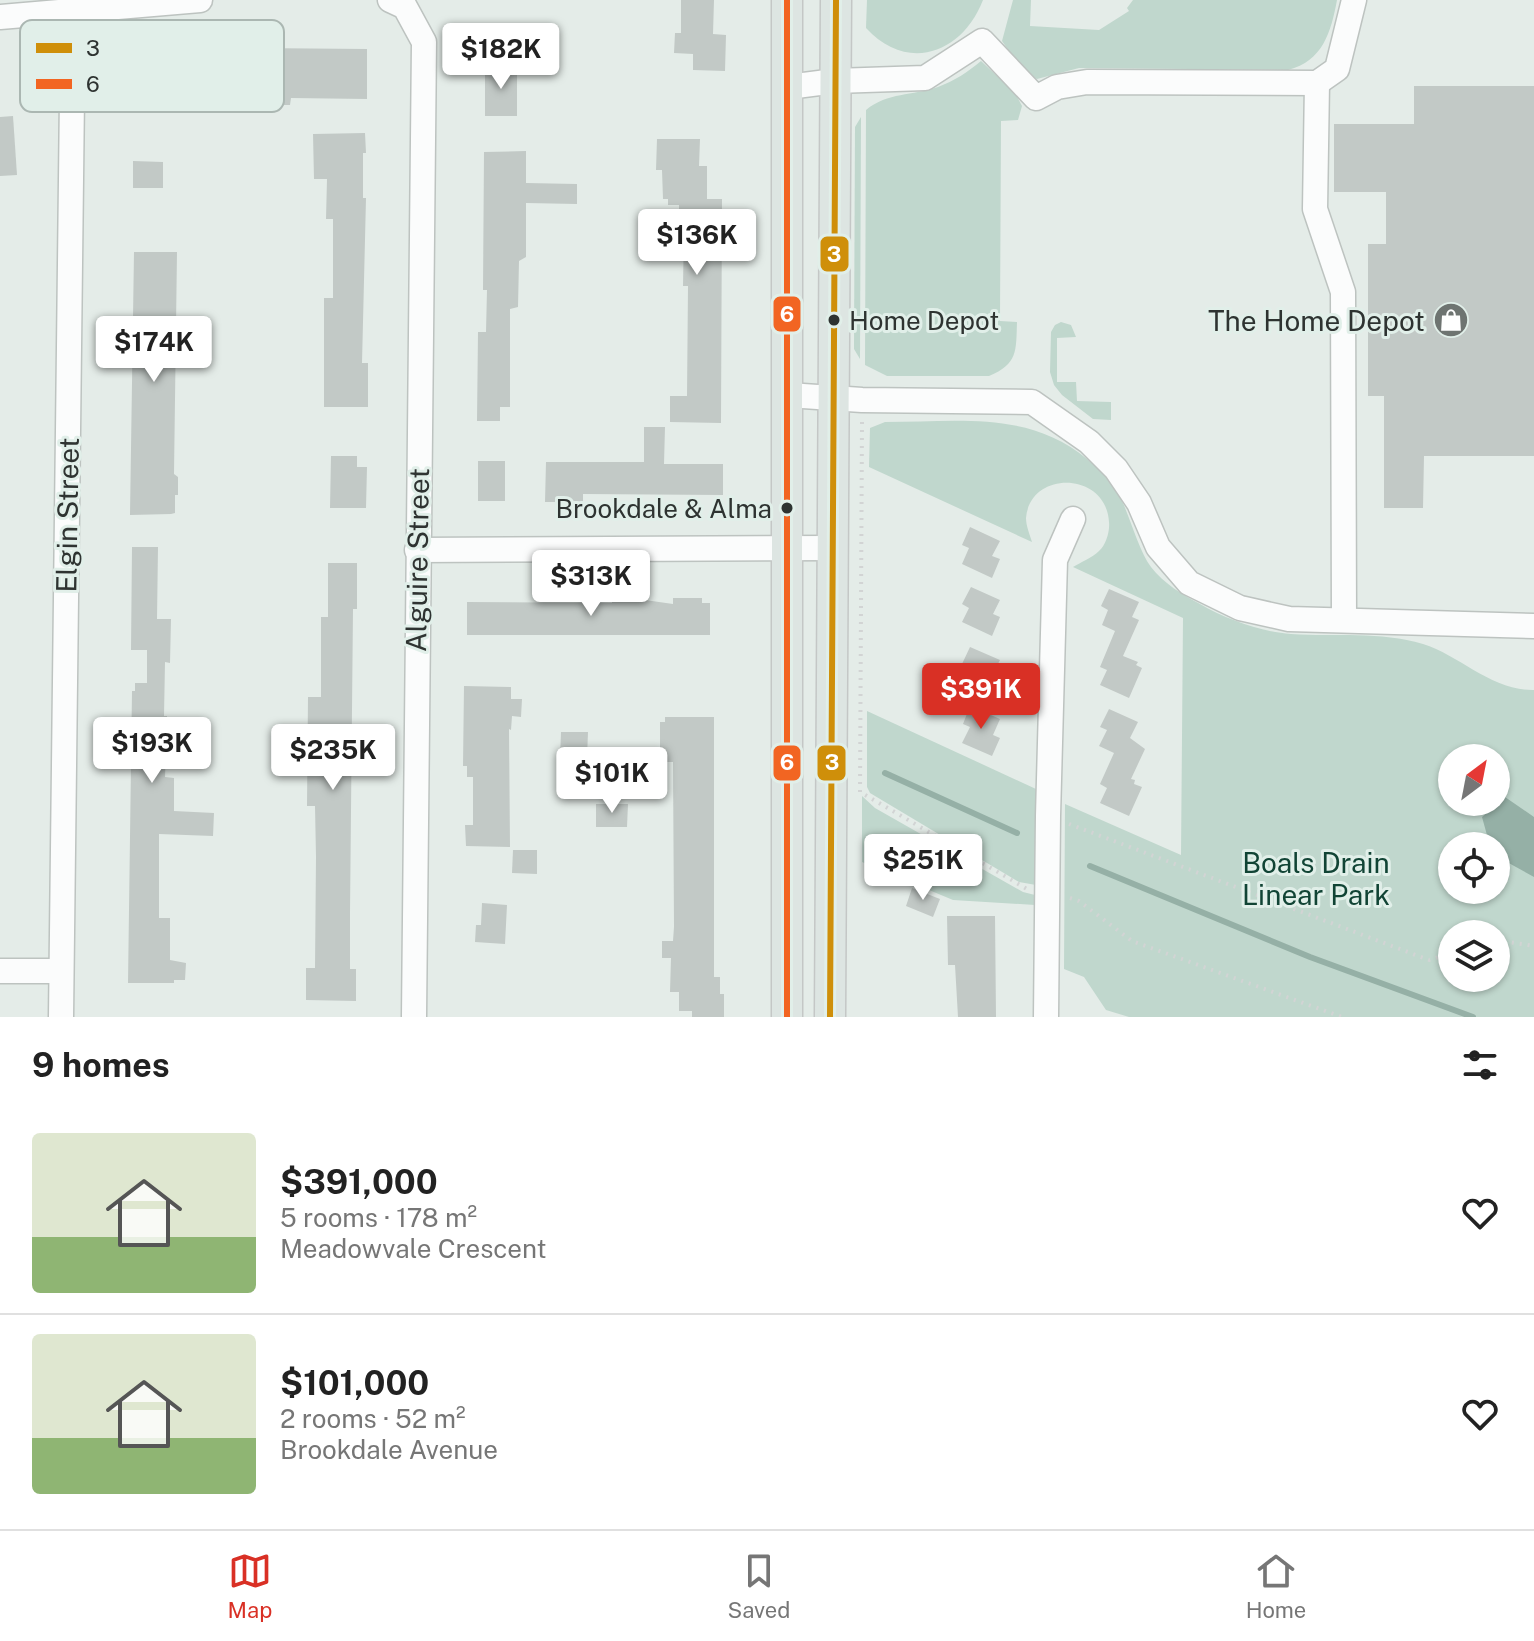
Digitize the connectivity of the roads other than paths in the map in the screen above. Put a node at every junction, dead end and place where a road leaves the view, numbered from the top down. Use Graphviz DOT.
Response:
graph roads {
  1 [pos="200,0"];
  2 [pos="390,0"];
  3 [pos="787,0"];
  4 [pos="836,0"];
  5 [pos="1354,0"];
  6 [pos="73,12"];
  7 [pos="0,17"];
  8 [pos="73,20"];
  9 [pos="835,81"];
  10 [pos="1317,83"];
  11 [pos="788,87"];
  12 [pos="72,112"];
  13 [pos="788,395"];
  14 [pos="848,398"];
  15 [pos="1073,519"];
  16 [pos="788,548"];
  17 [pos="833,548"];
  18 [pos="417,550"];
  19 [pos="1344,619"];
  20 [pos="1534,626"];
  21 [pos="0,971"];
  22 [pos="61,971"];
  23 [pos="61,1017"];
  24 [pos="414,1017"];
  25 [pos="787,1017"];
  26 [pos="830,1017"];
  27 [pos="1046,1017"];
  1 -- 6 [label="street"];
  2 -- 18 [label="street, Alguire Street"];
  3 -- 11 [label="main road"];
  4 -- 9 [label="main road"];
  5 -- 10 [label="street"];
  6 -- 7 [label="street"];
  6 -- 8 [label="street, Elgin Street"];
  9 -- 10 [label="street"];
  9 -- 11 [label="street"];
  9 -- 14 [label="main road"];
  10 -- 19 [label="street"];
  11 -- 13 [label="main road"];
  12 -- 22 [label="street, Elgin Street"];
  13 -- 14 [label="street"];
  13 -- 16 [label="main road"];
  14 -- 17 [label="main road"];
  14 -- 19 [label="street"];
  15 -- 27 [label="street"];
  16 -- 17 [label="street"];
  16 -- 18 [label="street"];
  16 -- 25 [label="main road"];
  17 -- 26 [label="main road"];
  18 -- 24 [label="street, Alguire Street"];
  19 -- 20 [label="street"];
  21 -- 22 [label="street"];
  22 -- 23 [label="street, Elgin Street"];
}
